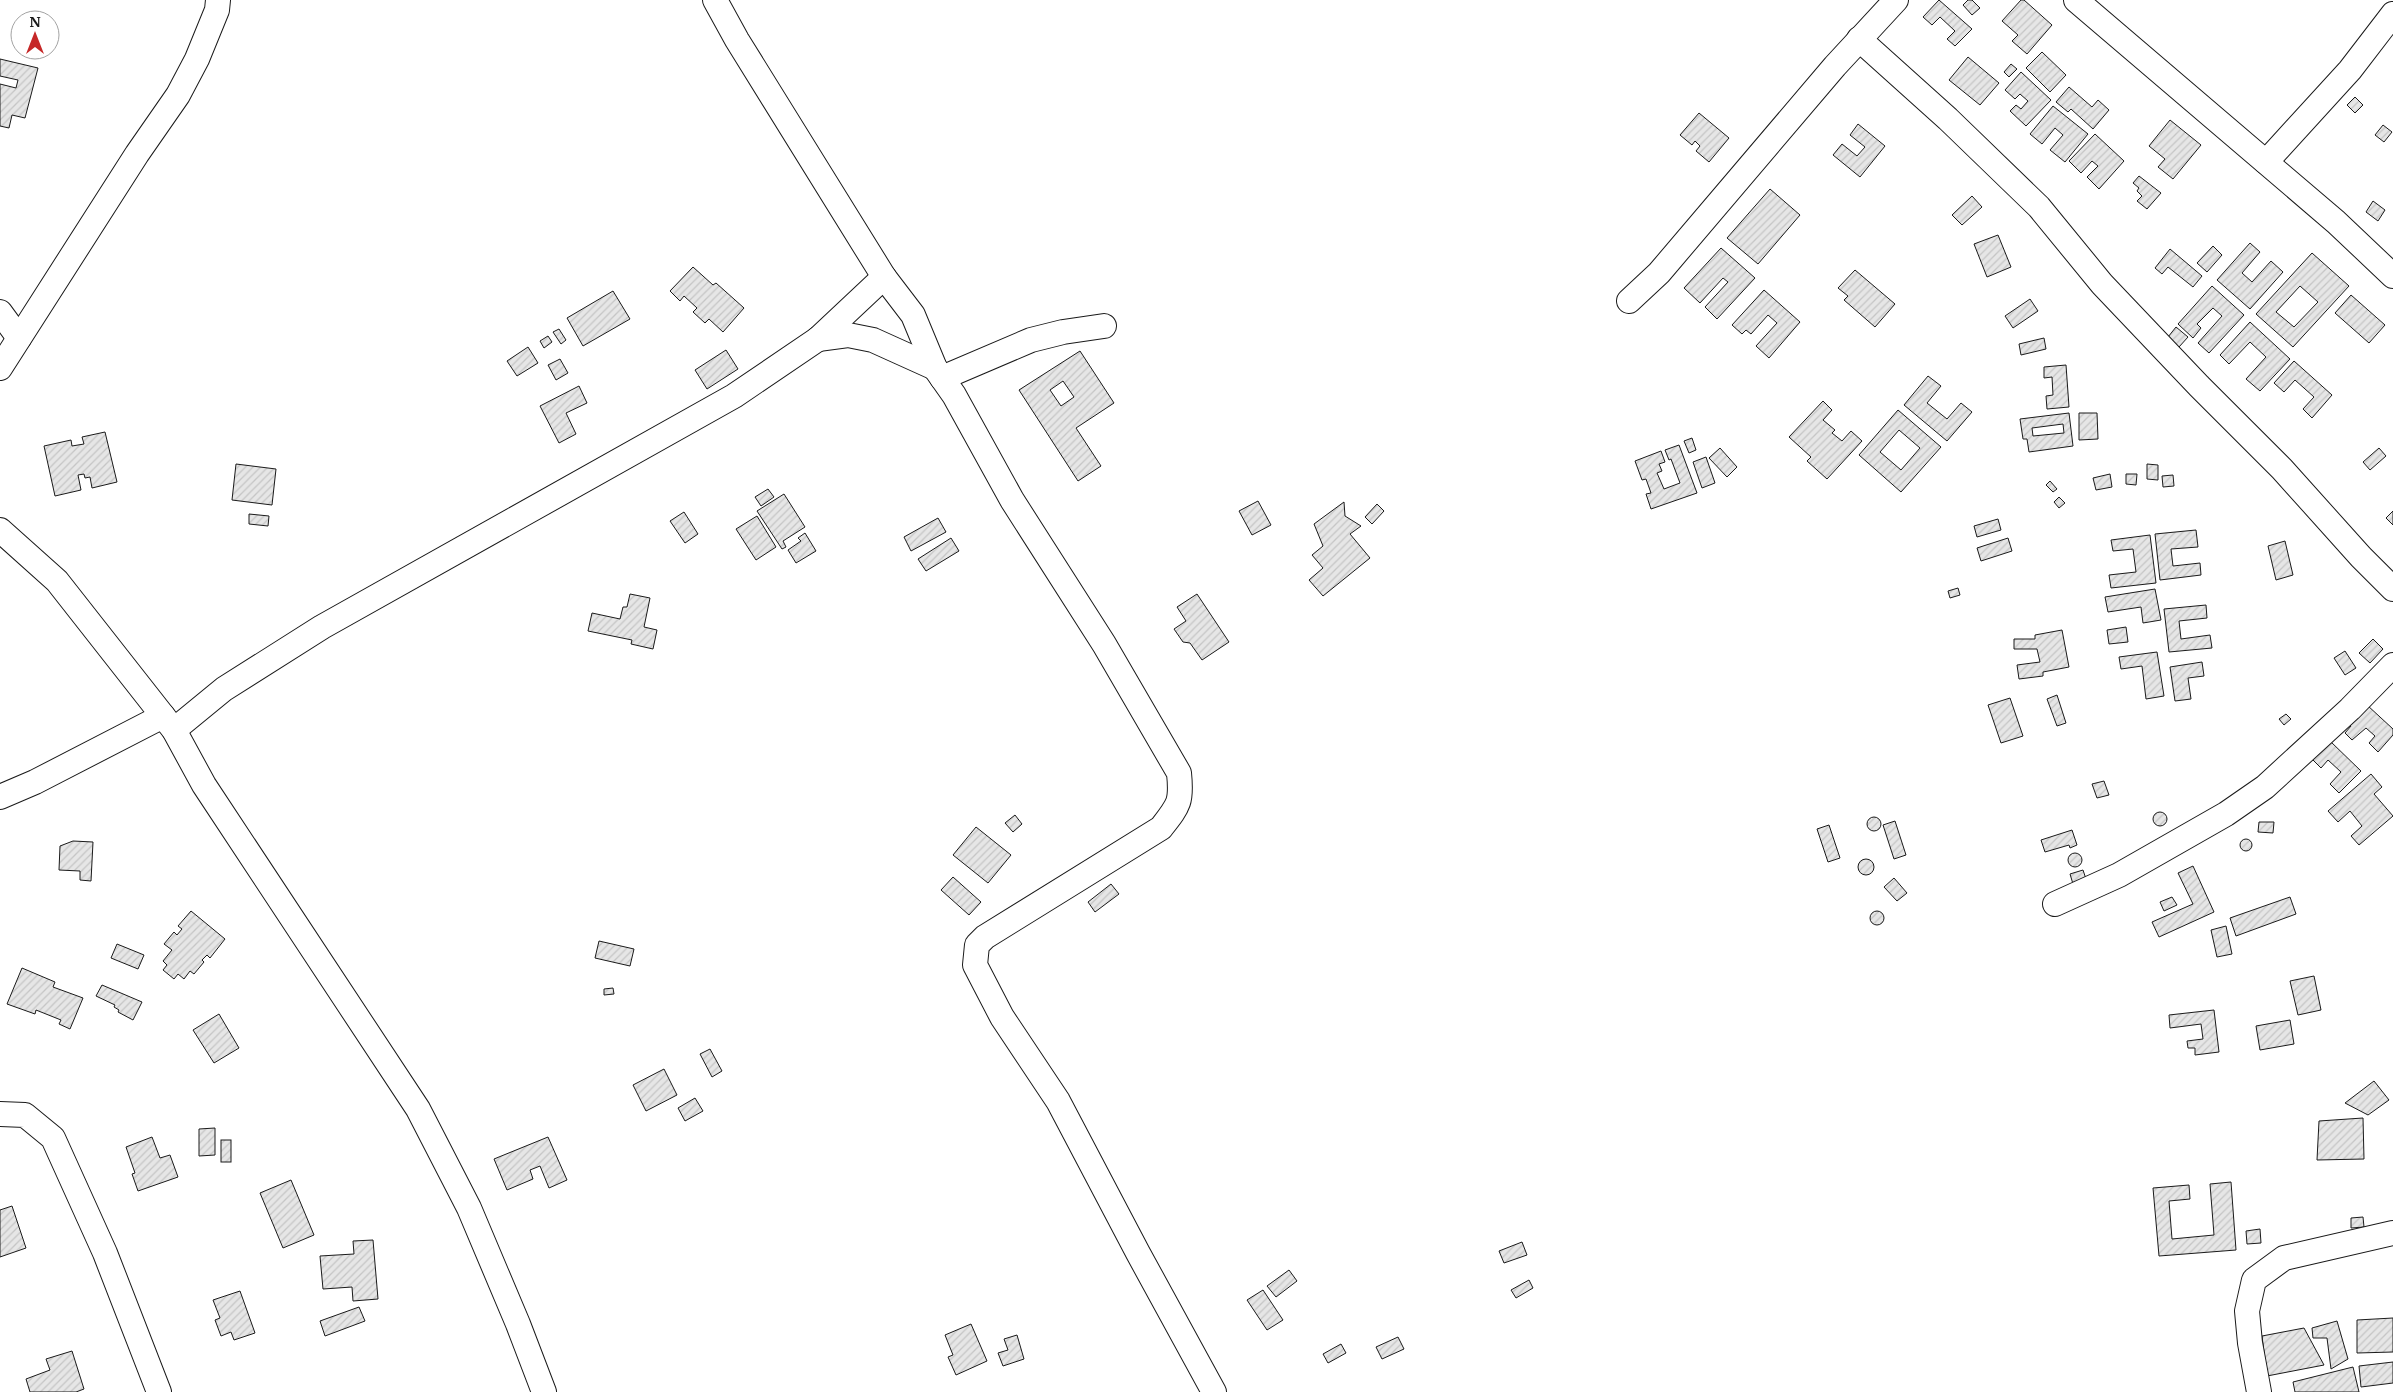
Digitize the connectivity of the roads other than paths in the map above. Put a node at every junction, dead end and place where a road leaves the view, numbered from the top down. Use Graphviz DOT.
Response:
graph roads {
  1 [pos="218,0"];
  2 [pos="715,0"];
  3 [pos="1896,0"];
  4 [pos="2080,1"];
  5 [pos="2393,14"];
  6 [pos="1860,39"];
  7 [pos="2266,162"];
  8 [pos="2393,276"];
  9 [pos="884,277"];
  10 [pos="1629,301"];
  11 [pos="0,312"];
  12 [pos="1104,326"];
  13 [pos="19,338"];
  14 [pos="818,339"];
  15 [pos="0,368"];
  16 [pos="939,373"];
  17 [pos="0,530"];
  18 [pos="2393,589"];
  19 [pos="2393,665"];
  20 [pos="168,723"];
  21 [pos="0,797"];
  22 [pos="2055,904"];
  23 [pos="0,1114"];
  24 [pos="2393,1233"];
  25 [pos="160,1392"];
  26 [pos="544,1392"];
  27 [pos="1214,1392"];
  28 [pos="2259,1392"];
  1 -- 13 [label="street"];
  2 -- 9 [label="street"];
  3 -- 6 [label="street"];
  4 -- 7 [label="street"];
  5 -- 7 [label="street"];
  6 -- 10 [label="street"];
  6 -- 18 [label="street"];
  7 -- 8 [label="street"];
  9 -- 14 [label="street"];
  9 -- 16 [label="street"];
  11 -- 13 [label="street"];
  12 -- 16 [label="street"];
  13 -- 15 [label="street"];
  14 -- 16 [label="street"];
  14 -- 20 [label="street"];
  16 -- 27 [label="street"];
  17 -- 20 [label="street"];
  19 -- 22 [label="street"];
  20 -- 21 [label="street"];
  20 -- 26 [label="street"];
  23 -- 25 [label="street"];
  24 -- 28 [label="street"];
}
